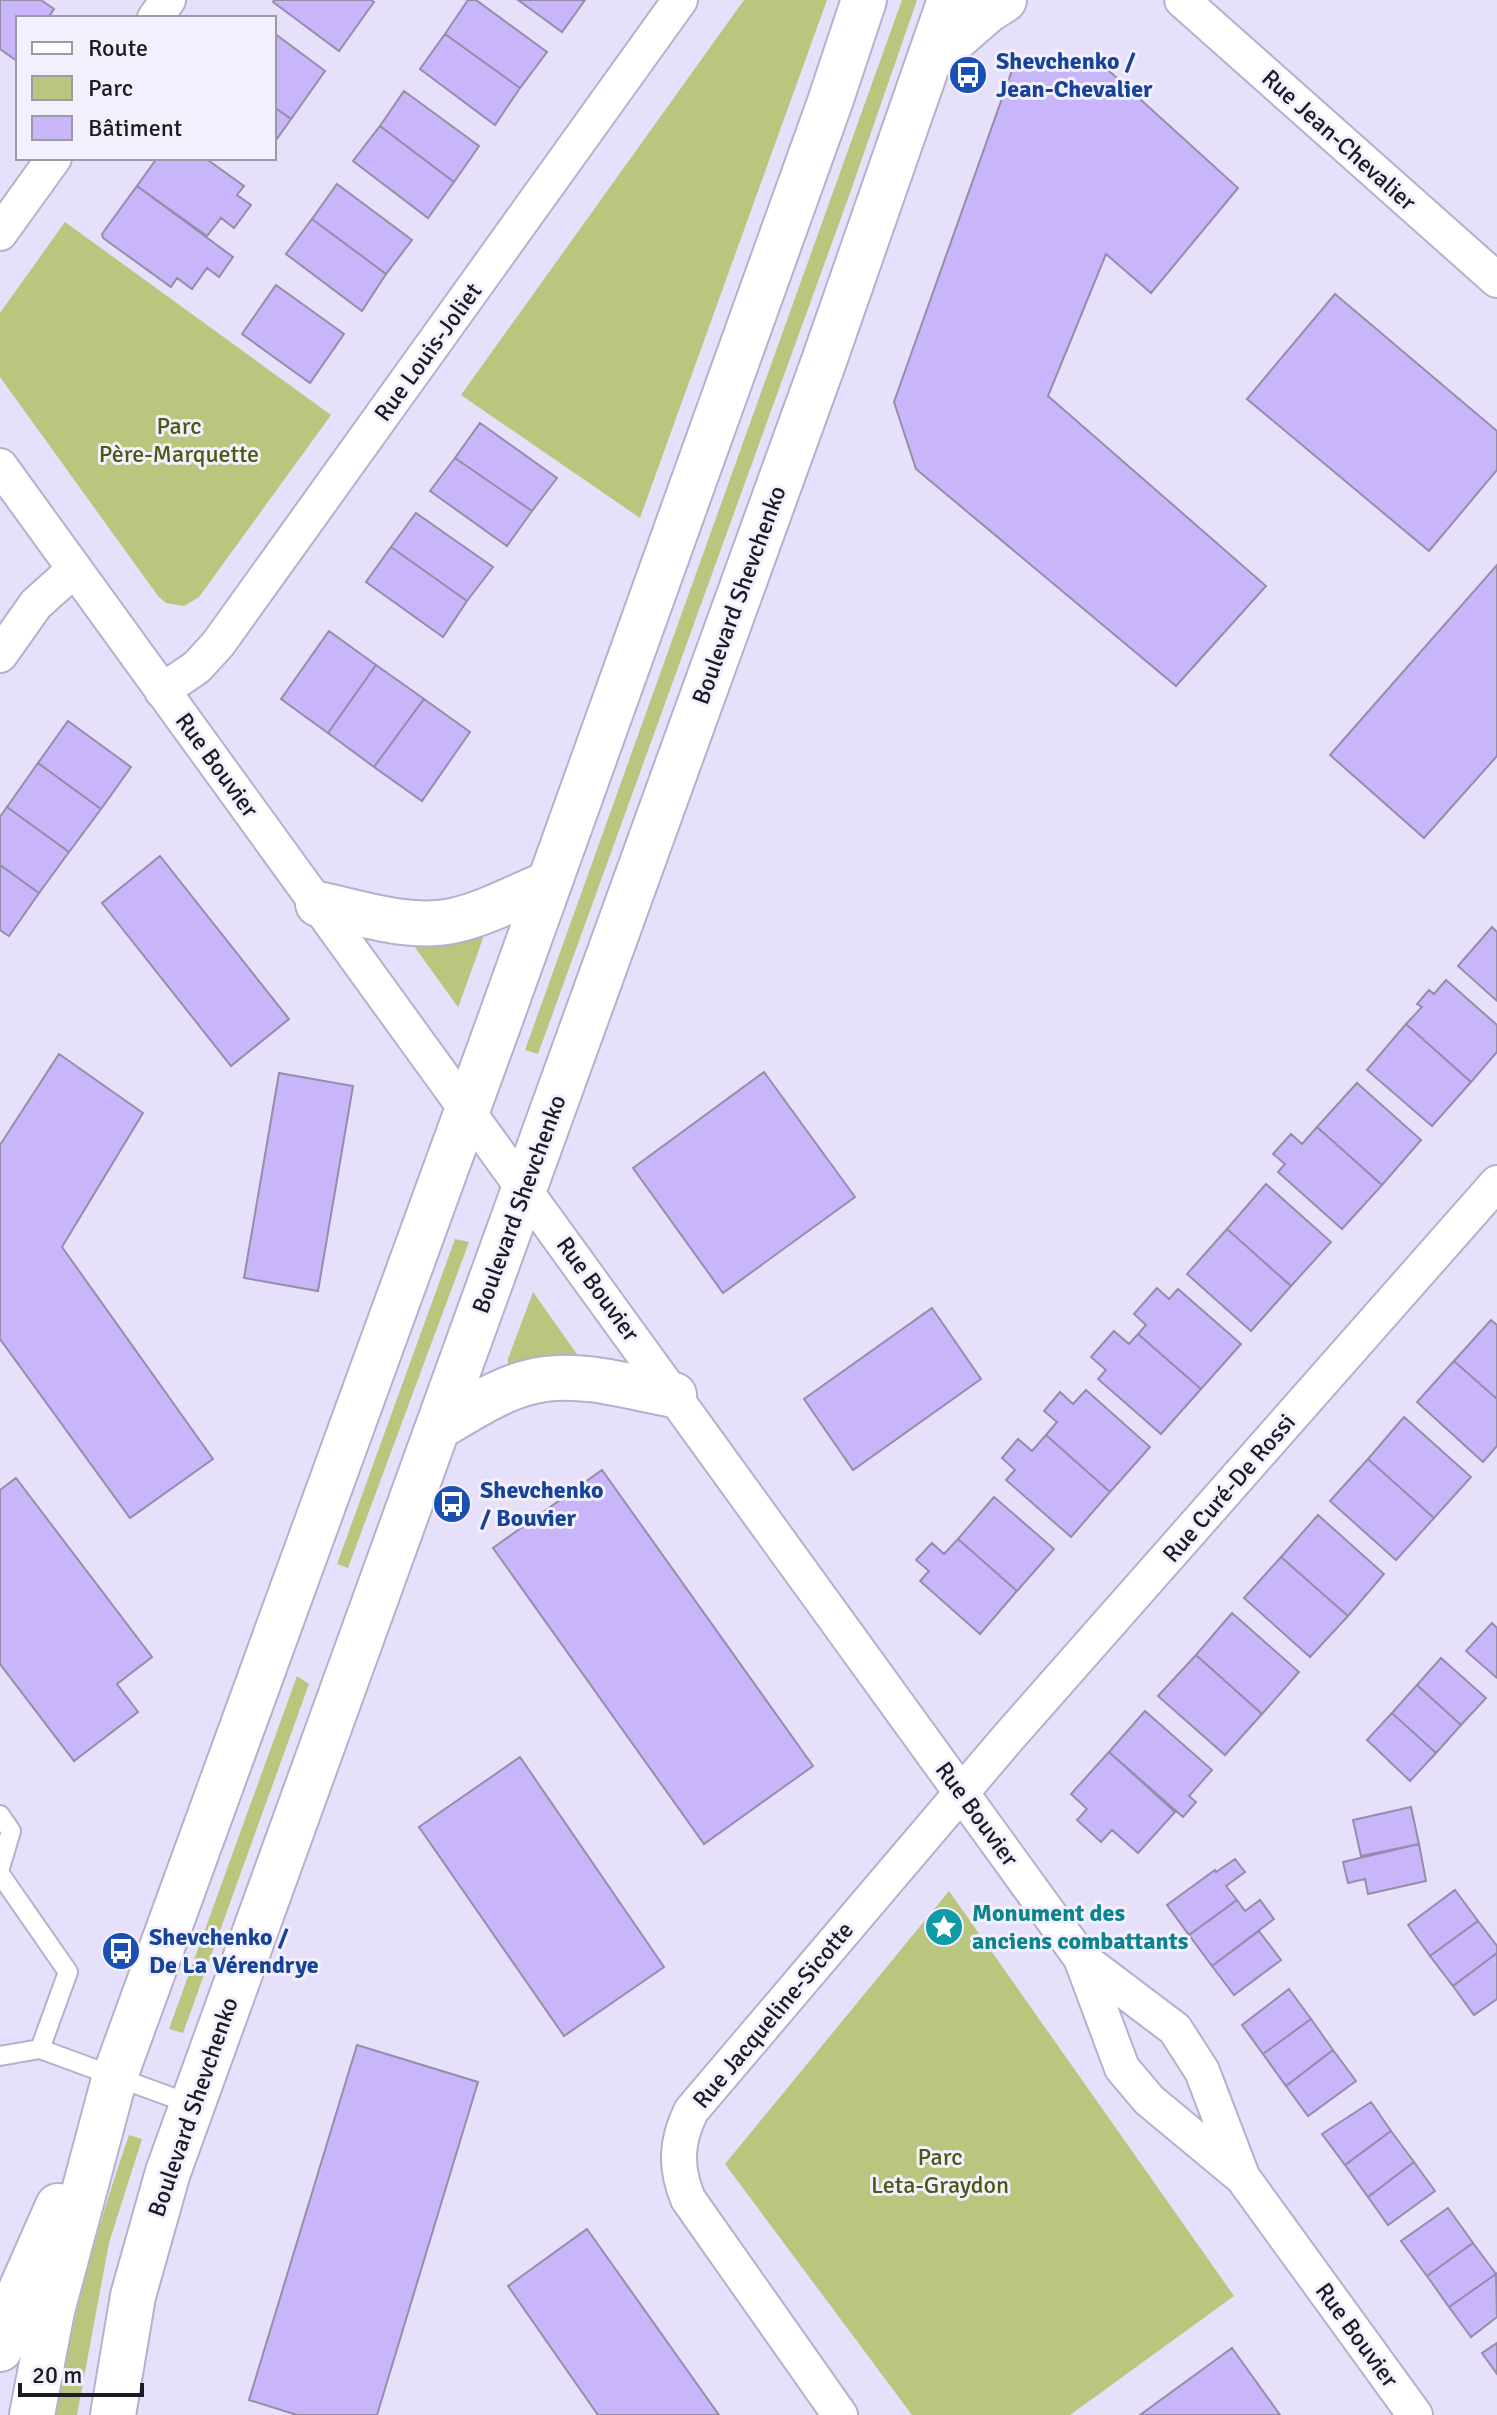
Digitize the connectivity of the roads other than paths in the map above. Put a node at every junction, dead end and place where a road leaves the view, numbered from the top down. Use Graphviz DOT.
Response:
graph roads {
  1 [pos="680,0"];
  2 [pos="864,0"];
  3 [pos="950,0"];
  4 [pos="1004,0"];
  5 [pos="1182,0"];
  6 [pos="931,60"];
  7 [pos="53,160"];
  8 [pos="0,233"];
  9 [pos="1497,280"];
  10 [pos="0,466"];
  11 [pos="75,569"];
  12 [pos="0,655"];
  13 [pos="162,691"];
  14 [pos="549,883"];
  15 [pos="318,904"];
  16 [pos="467,1111"];
  17 [pos="1497,1183"];
  18 [pos="525,1188"];
  19 [pos="674,1395"];
  20 [pos="439,1427"];
  21 [pos="962,1793"];
  22 [pos="0,1815"];
  23 [pos="0,1871"];
  24 [pos="1081,1958"];
  25 [pos="40,2049"];
  26 [pos="0,2056"];
  27 [pos="115,2076"];
  28 [pos="193,2105"];
  29 [pos="1243,2178"];
  30 [pos="0,2346"];
  31 [pos="32,2415"];
  32 [pos="113,2415"];
  33 [pos="840,2415"];
  34 [pos="1415,2415"];
  1 -- 13 [label="street, Rue Louis-Joliet"];
  2 -- 14 [label="street"];
  3 -- 6 [label="street, Boulevard Shevchenko"];
  4 -- 6 [label="street"];
  5 -- 9 [label="street, Rue Jean-Chevalier"];
  6 -- 18 [label="street, Boulevard Shevchenko"];
  7 -- 8 [label="street"];
  10 -- 11 [label="street, Rue Bouvier"];
  11 -- 12 [label="street"];
  11 -- 13 [label="street, Rue Bouvier"];
  13 -- 15 [label="street, Rue Bouvier"];
  14 -- 15 [label="street"];
  14 -- 16 [label="street"];
  15 -- 16 [label="street, Rue Bouvier"];
  16 -- 18 [label="street, Rue Bouvier"];
  16 -- 27 [label="street"];
  17 -- 21 [label="street, Rue Curé-De Rossi"];
  18 -- 19 [label="street, Rue Bouvier"];
  18 -- 20 [label="street, Boulevard Shevchenko"];
  19 -- 20 [label="street"];
  19 -- 21 [label="street, Rue Bouvier"];
  20 -- 28 [label="street, Boulevard Shevchenko"];
  21 -- 24 [label="street, Rue Bouvier"];
  21 -- 33 [label="street, Rue Jacqueline-Sicotte"];
  22 -- 23 [label="lane"];
  23 -- 25 [label="lane"];
  24 -- 29 [label="street, Rue Bouvier"];
  24 -- 29 [label="street, Rue Bouvier"];
  25 -- 26 [label="lane"];
  25 -- 27 [label="lane"];
  27 -- 28 [label="lane"];
  27 -- 30 [label="street"];
  27 -- 31 [label="street"];
  28 -- 32 [label="street, Boulevard Shevchenko"];
  29 -- 34 [label="street, Rue Bouvier"];
}
